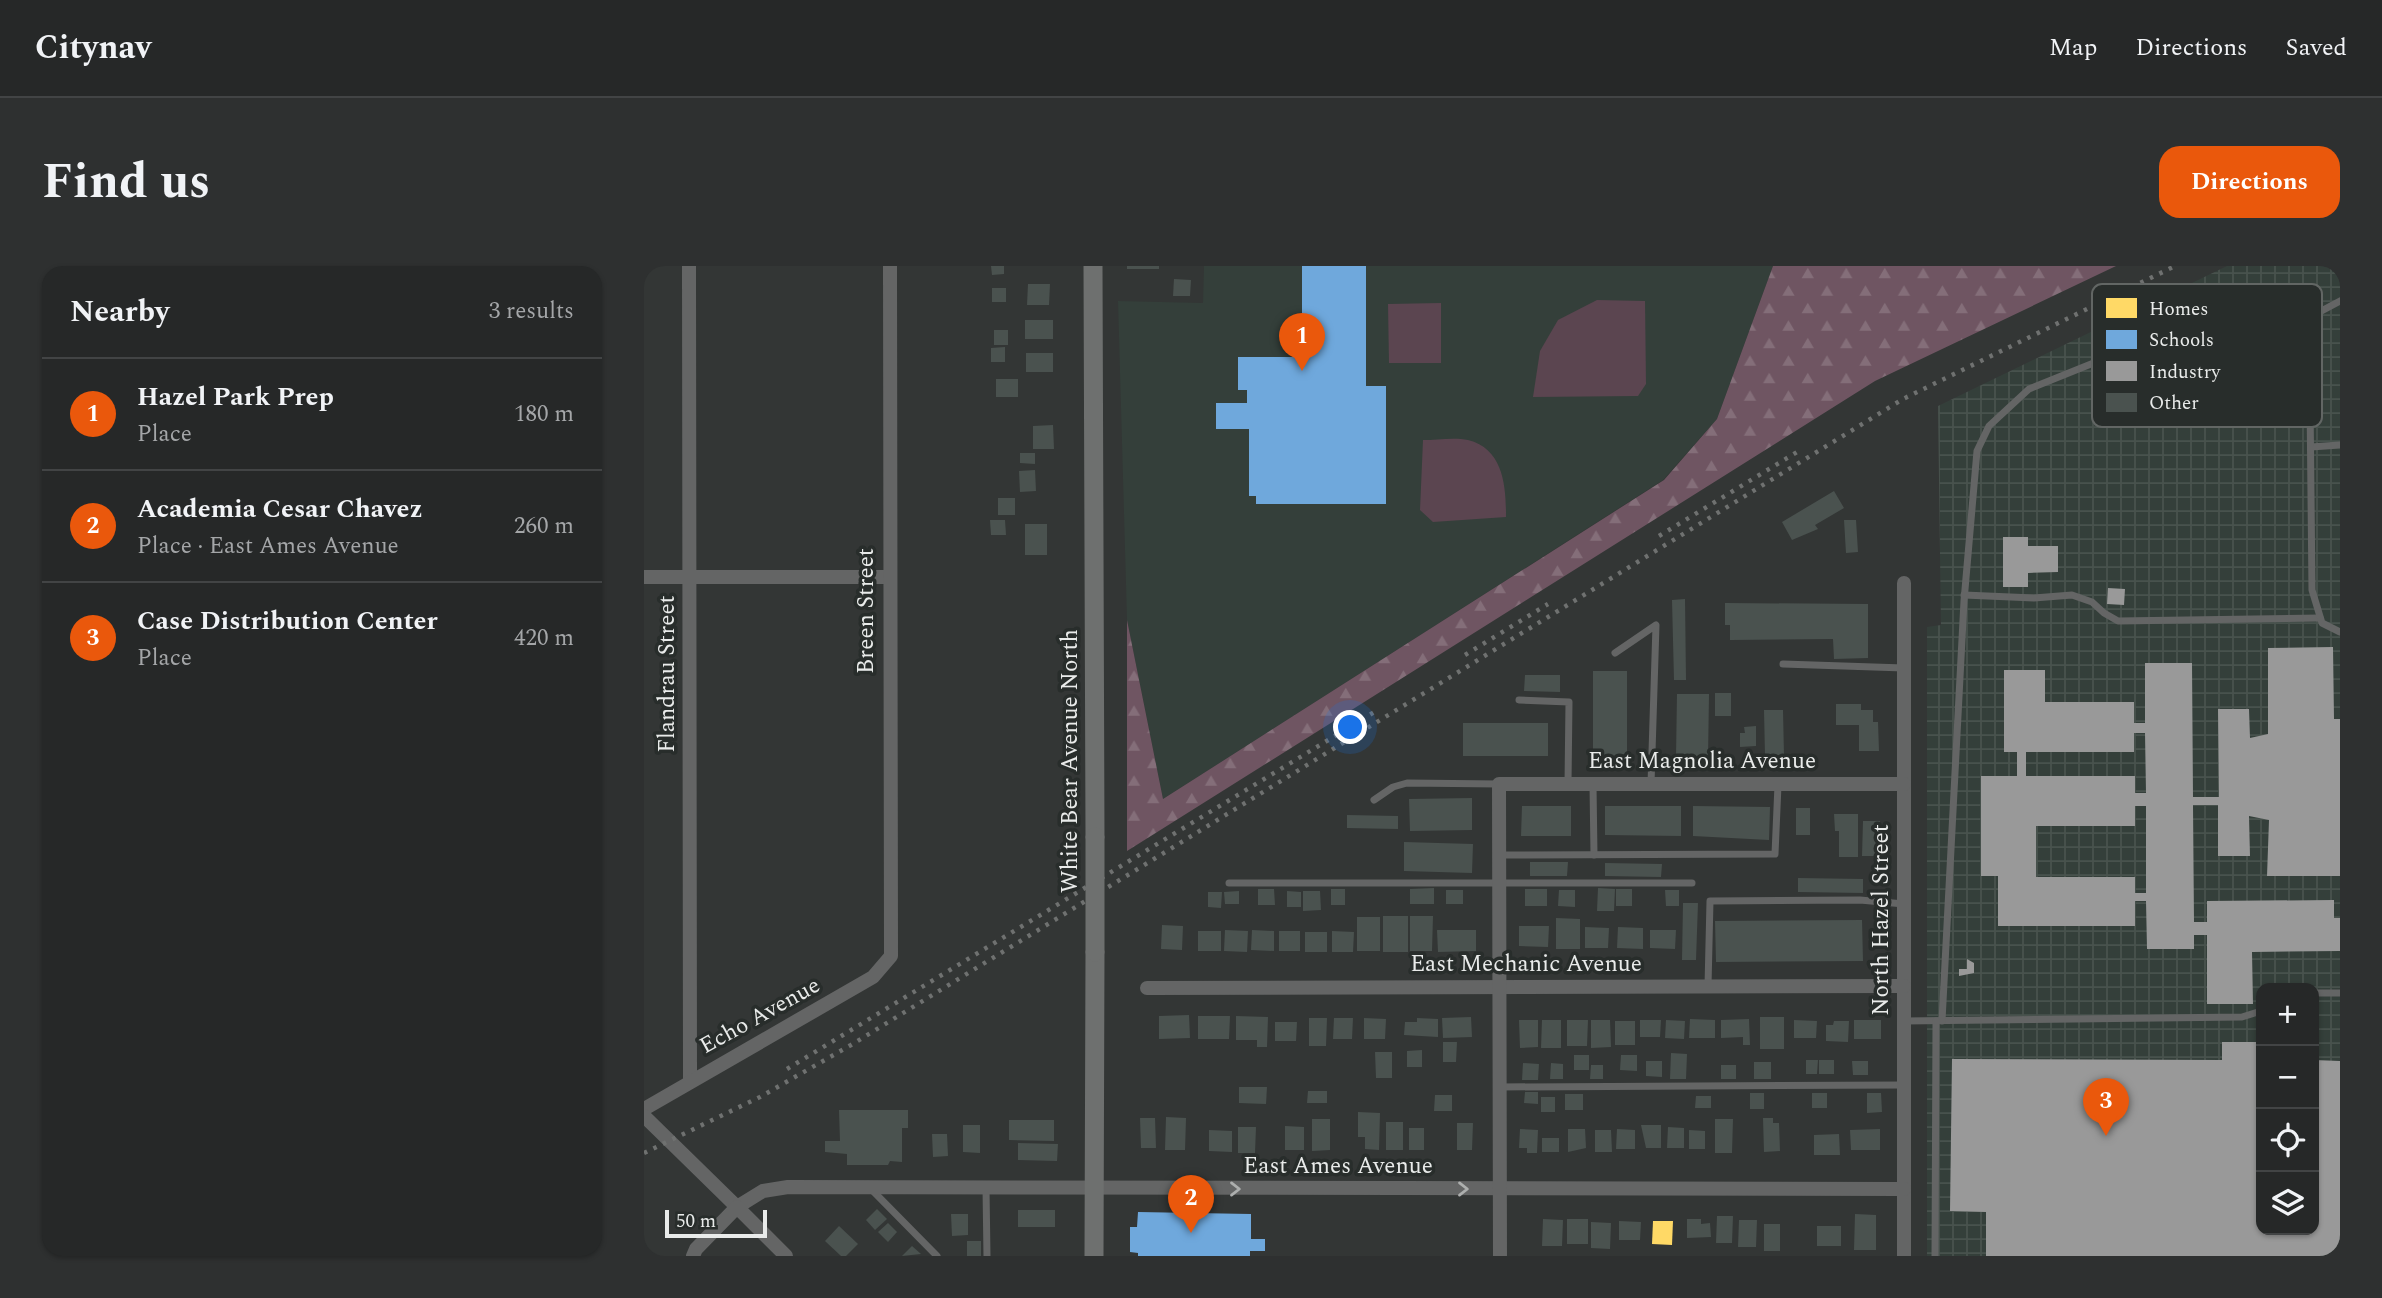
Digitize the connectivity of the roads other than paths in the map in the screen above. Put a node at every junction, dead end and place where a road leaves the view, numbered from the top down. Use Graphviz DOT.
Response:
graph roads {
  1 [pos="689,266"];
  2 [pos="890,266"];
  3 [pos="1094,266"];
  4 [pos="2340,302"];
  5 [pos="2322,311"];
  6 [pos="2092,364"];
  7 [pos="2311,427"];
  8 [pos="2340,445"];
  9 [pos="2311,447"];
  10 [pos="644,577"];
  11 [pos="689,577"];
  12 [pos="888,578"];
  13 [pos="1904,583"];
  14 [pos="1964,595"];
  15 [pos="2320,618"];
  16 [pos="2340,632"];
  17 [pos="1615,653"];
  18 [pos="1783,664"];
  19 [pos="1904,668"];
  20 [pos="1519,700"];
  21 [pos="1499,784"];
  22 [pos="1568,784"];
  23 [pos="1593,784"];
  24 [pos="1651,784"];
  25 [pos="1777,784"];
  26 [pos="1904,784"];
  27 [pos="1374,800"];
  28 [pos="1499,855"];
  29 [pos="1594,855"];
  30 [pos="1229,883"];
  31 [pos="1499,883"];
  32 [pos="1692,883"];
  33 [pos="1904,904"];
  34 [pos="891,956"];
  35 [pos="1904,986"];
  36 [pos="1499,987"];
  37 [pos="1708,987"];
  38 [pos="1147,988"];
  39 [pos="2319,993"];
  40 [pos="2340,993"];
  41 [pos="2256,1013"];
  42 [pos="1904,1021"];
  43 [pos="1939,1021"];
  44 [pos="690,1081"];
  45 [pos="1904,1085"];
  46 [pos="1499,1087"];
  47 [pos="644,1109"];
  48 [pos="644,1116"];
  49 [pos="986,1188"];
  50 [pos="870,1189"];
  51 [pos="1093,1189"];
  52 [pos="1500,1189"];
  53 [pos="1904,1189"];
  54 [pos="737,1207"];
  55 [pos="693,1256"];
  56 [pos="786,1256"];
  57 [pos="937,1256"];
  58 [pos="987,1256"];
  59 [pos="1094,1256"];
  60 [pos="1500,1256"];
  61 [pos="1904,1256"];
  62 [pos="1935,1256"];
  1 -- 11 [label="street, Flandrau Street"];
  2 -- 12 [label="street, Breen Street"];
  3 -- 51 [label="main road, White Bear Avenue North, bridge"];
  4 -- 5 [label="lane"];
  6 -- 14 [label="lane"];
  7 -- 9 [label="lane"];
  8 -- 9 [label="lane"];
  9 -- 15 [label="lane"];
  10 -- 11 [label="street"];
  11 -- 12 [label="street"];
  11 -- 44 [label="street, Flandrau Street"];
  12 -- 34 [label="street, Breen Street"];
  13 -- 19 [label="street, North Hazel Street"];
  14 -- 15 [label="lane"];
  14 -- 43 [label="lane"];
  15 -- 16 [label="lane"];
  17 -- 24 [label="lane"];
  18 -- 19 [label="lane"];
  19 -- 26 [label="street, North Hazel Street"];
  20 -- 22 [label="lane"];
  21 -- 22 [label="street, East Magnolia Avenue"];
  21 -- 27 [label="lane"];
  21 -- 28 [label="street"];
  22 -- 23 [label="street, East Magnolia Avenue"];
  23 -- 24 [label="street, East Magnolia Avenue"];
  23 -- 29 [label="lane"];
  24 -- 25 [label="street, East Magnolia Avenue"];
  25 -- 26 [label="street, East Magnolia Avenue"];
  25 -- 29 [label="lane"];
  26 -- 33 [label="street, North Hazel Street"];
  28 -- 29 [label="lane"];
  28 -- 31 [label="street"];
  30 -- 31 [label="lane"];
  31 -- 32 [label="lane"];
  31 -- 36 [label="street"];
  33 -- 35 [label="street, North Hazel Street"];
  33 -- 37 [label="lane"];
  34 -- 44 [label="street, Echo Avenue"];
  35 -- 37 [label="street, East Mechanic Avenue"];
  35 -- 42 [label="street, North Hazel Street"];
  36 -- 37 [label="street, East Mechanic Avenue"];
  36 -- 38 [label="street, East Mechanic Avenue"];
  36 -- 46 [label="street"];
  39 -- 40 [label="lane"];
  41 -- 43 [label="lane"];
  42 -- 43 [label="lane"];
  42 -- 45 [label="street, North Hazel Street"];
  43 -- 62 [label="lane"];
  44 -- 47 [label="street, Echo Avenue"];
  45 -- 46 [label="lane"];
  45 -- 53 [label="street, North Hazel Street"];
  46 -- 52 [label="street"];
  48 -- 54 [label="street"];
  49 -- 50 [label="street, East Ames Avenue"];
  49 -- 51 [label="street, East Ames Avenue"];
  49 -- 58 [label="lane"];
  50 -- 54 [label="street, East Ames Avenue"];
  50 -- 57 [label="lane"];
  51 -- 52 [label="street, East Ames Avenue, one-way"];
  51 -- 59 [label="main road, White Bear Avenue North"];
  52 -- 53 [label="street, East Ames Avenue"];
  52 -- 60 [label="street"];
  53 -- 61 [label="street, North Hazel Street"];
  54 -- 55 [label="street"];
  54 -- 56 [label="street"];
}
